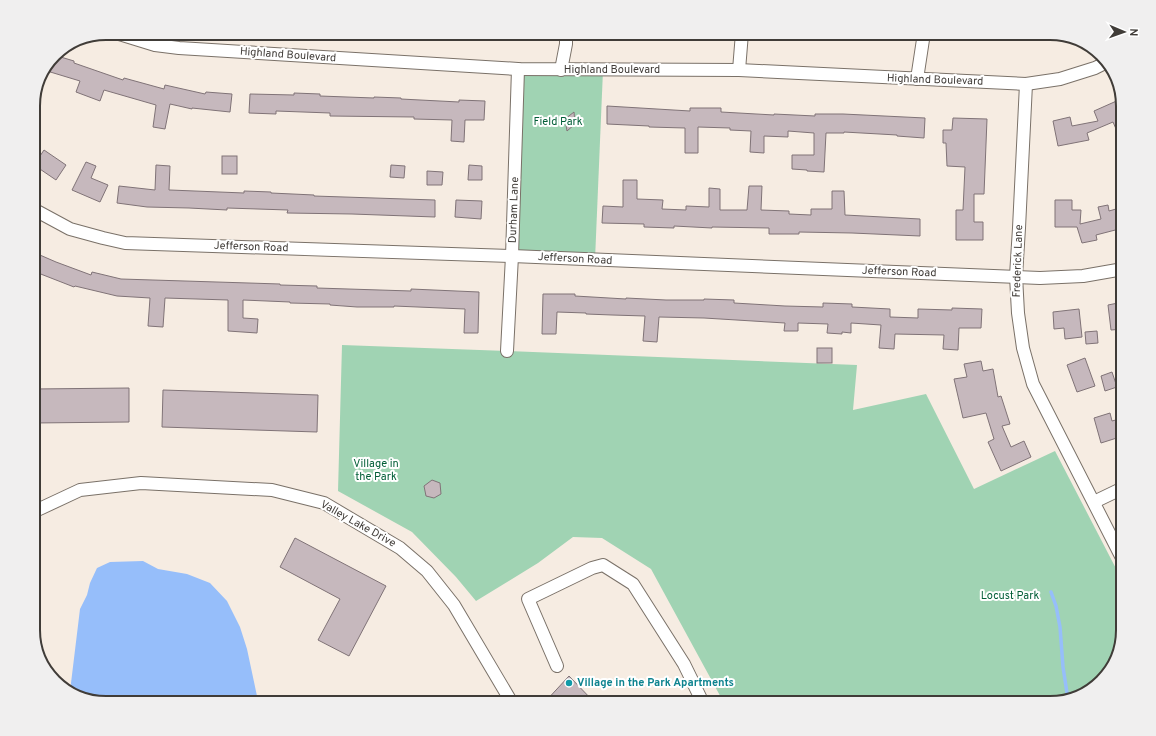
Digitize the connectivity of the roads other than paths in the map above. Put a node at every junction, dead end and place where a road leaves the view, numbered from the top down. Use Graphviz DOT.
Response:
graph roads {
  1 [pos="137,40"];
  2 [pos="566,40"];
  3 [pos="741,40"];
  4 [pos="923,40"];
  5 [pos="1101,65"];
  6 [pos="518,69"];
  7 [pos="561,70"];
  8 [pos="739,70"];
  9 [pos="918,79"];
  10 [pos="1026,84"];
  11 [pos="40,213"];
  12 [pos="512,256"];
  13 [pos="1116,270"];
  14 [pos="1016,276"];
  15 [pos="507,351"];
  16 [pos="1116,491"];
  17 [pos="1094,502"];
  18 [pos="40,509"];
  19 [pos="1116,546"];
  20 [pos="557,666"];
  21 [pos="508,696"];
  22 [pos="700,696"];
  1 -- 6 [label="street, Highland Boulevard"];
  2 -- 7 [label="street"];
  3 -- 8 [label="street"];
  4 -- 9 [label="street"];
  5 -- 10 [label="street, Highland Boulevard"];
  6 -- 7 [label="street, Highland Boulevard"];
  6 -- 12 [label="street, Durham Lane"];
  7 -- 8 [label="street, Highland Boulevard"];
  8 -- 9 [label="street, Highland Boulevard"];
  9 -- 10 [label="street, Highland Boulevard"];
  10 -- 14 [label="street, Frederick Lane"];
  11 -- 12 [label="street, Jefferson Road"];
  12 -- 14 [label="street, Jefferson Road"];
  12 -- 15 [label="street, Durham Lane"];
  13 -- 14 [label="street, Jefferson Road"];
  14 -- 17 [label="street, Frederick Lane"];
  16 -- 17 [label="street"];
  17 -- 19 [label="street, Frederick Lane"];
  18 -- 21 [label="street, Valley Lake Drive"];
  20 -- 22 [label="street"];
}
